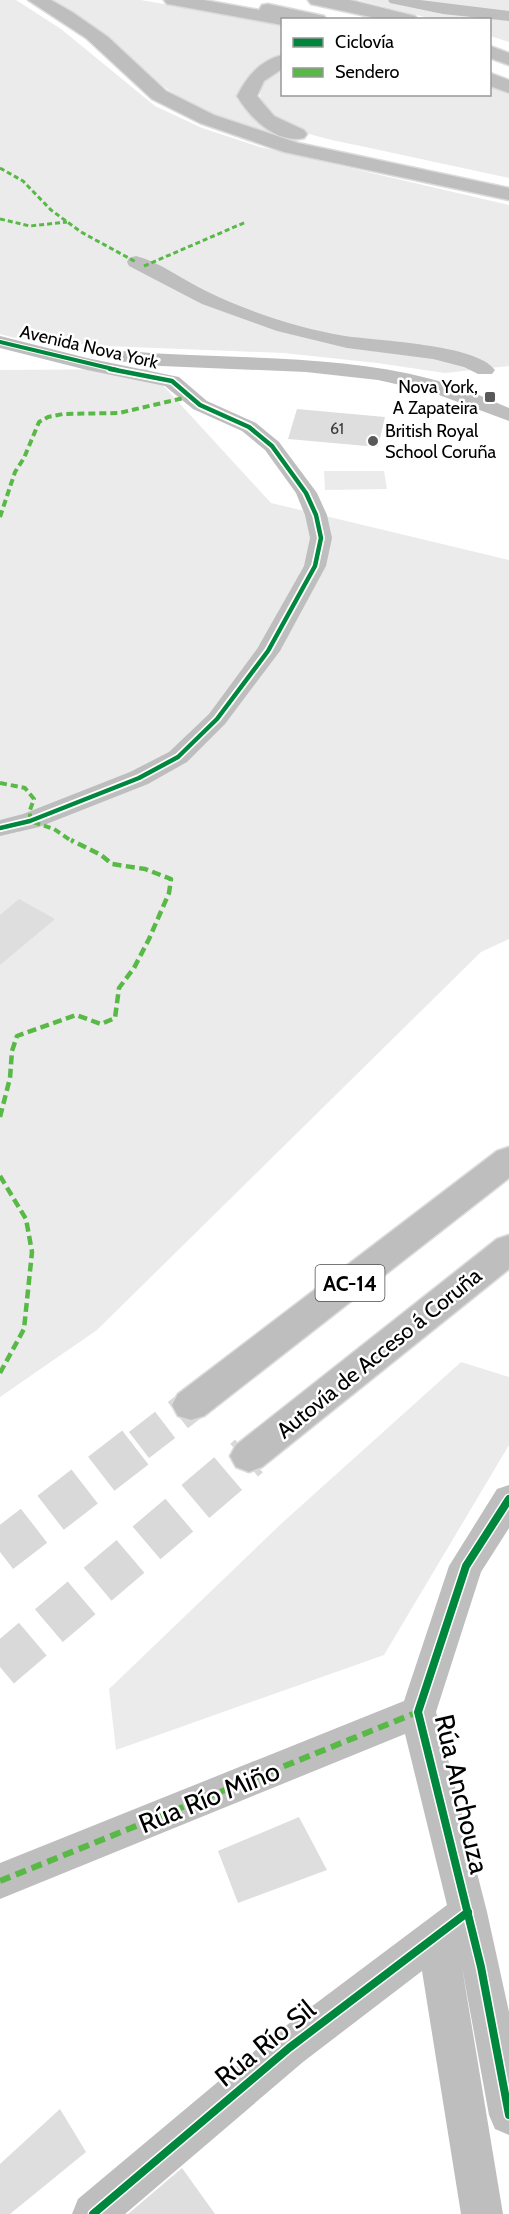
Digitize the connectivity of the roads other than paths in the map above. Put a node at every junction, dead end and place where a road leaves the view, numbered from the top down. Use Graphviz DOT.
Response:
graph roads {
  1 [pos="38,0"];
  2 [pos="173,0"];
  3 [pos="219,0"];
  4 [pos="300,0"];
  5 [pos="317,0"];
  6 [pos="396,0"];
  7 [pos="509,16"];
  8 [pos="308,18"];
  9 [pos="371,18"];
  10 [pos="402,18"];
  11 [pos="281,19"];
  12 [pos="491,43"];
  13 [pos="509,48"];
  14 [pos="491,53"];
  15 [pos="509,59"];
  16 [pos="281,62"];
  17 [pos="491,69"];
  18 [pos="491,74"];
  19 [pos="509,77"];
  20 [pos="491,80"];
  21 [pos="509,87"];
  22 [pos="509,183"];
  23 [pos="509,194"];
  24 [pos="136,262"];
  25 [pos="0,342"];
  26 [pos="485,370"];
  27 [pos="506,414"];
  28 [pos="0,828"];
  29 [pos="509,1160"];
  30 [pos="509,1249"];
  31 [pos="191,1405"];
  32 [pos="249,1456"];
  33 [pos="509,1499"];
  34 [pos="418,1712"];
  35 [pos="0,1881"];
  36 [pos="468,1912"];
  37 [pos="509,2115"];
  38 [pos="93,2214"];
  39 [pos="482,2214"];
  1 -- 23 [label="highway"];
  2 -- 11 [label="highway"];
  3 -- 8 [label="highway"];
  4 -- 9 [label="highway"];
  5 -- 10 [label="highway"];
  6 -- 7 [label="street"];
  12 -- 13 [label="highway"];
  14 -- 15 [label="highway"];
  16 -- 22 [label="highway"];
  17 -- 19 [label="highway"];
  18 -- 19 [label="highway"];
  20 -- 21 [label="highway"];
  24 -- 26 [label="street"];
  25 -- 27 [label="street, Avenida Nova York"];
  25 -- 28 [label="street, Avenida Nova York"];
  29 -- 31 [label="highway, AC-14"];
  30 -- 32 [label="highway, Autovía de Acceso á Coruña"];
  33 -- 34 [label="street, Rúa Anchouza"];
  34 -- 35 [label="street, Rúa Río Miño"];
  34 -- 36 [label="street, Rúa Anchouza"];
  36 -- 37 [label="street, Rúa Anchouza"];
  36 -- 38 [label="street, Rúa Río Sil"];
  36 -- 39 [label="street"];
}
